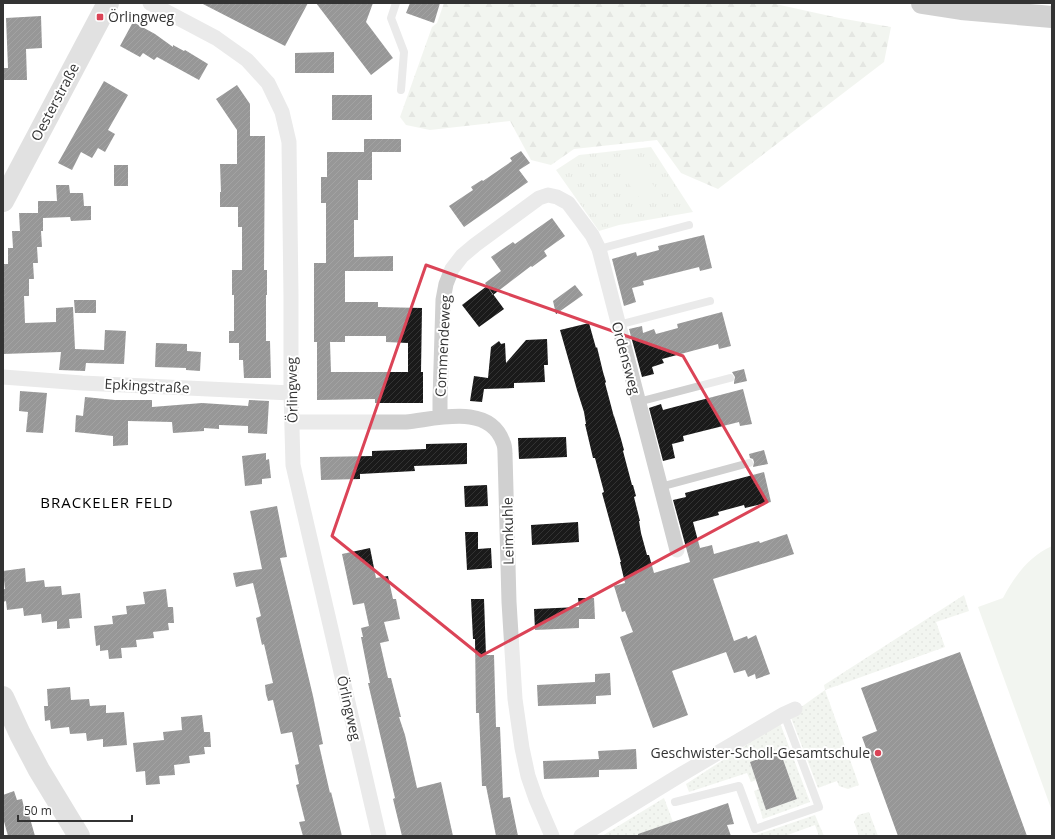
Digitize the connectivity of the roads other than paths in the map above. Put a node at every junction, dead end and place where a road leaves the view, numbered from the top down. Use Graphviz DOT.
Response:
graph roads {
  1 [pos="108,3"];
  2 [pos="150,3"];
  3 [pos="396,3"];
  4 [pos="922,3"];
  5 [pos="1052,17"];
  6 [pos="401,90"];
  7 [pos="539,198"];
  8 [pos="3,201"];
  9 [pos="689,225"];
  10 [pos="598,249"];
  11 [pos="710,301"];
  12 [pos="618,325"];
  13 [pos="3,377"];
  14 [pos="730,378"];
  15 [pos="291,393"];
  16 [pos="638,402"];
  17 [pos="440,417"];
  18 [pos="292,422"];
  19 [pos="749,463"];
  20 [pos="660,487"];
  21 [pos="677,550"];
  22 [pos="3,697"];
  23 [pos="789,711"];
  24 [pos="675,802"];
  25 [pos="79,836"];
  26 [pos="379,836"];
  27 [pos="552,836"];
  28 [pos="581,836"];
  1 -- 8 [label="street, Oesterstraße"];
  2 -- 15 [label="street, Örlingweg"];
  3 -- 6 [label="lane"];
  4 -- 5 [label="highway"];
  7 -- 10 [label="street, Ordensweg"];
  7 -- 17 [label="street, Commendeweg"];
  9 -- 10 [label="lane"];
  10 -- 12 [label="street, Ordensweg"];
  11 -- 12 [label="lane"];
  12 -- 16 [label="street, Ordensweg"];
  13 -- 15 [label="street, Epkingstraße"];
  14 -- 16 [label="lane"];
  15 -- 18 [label="street, Örlingweg"];
  16 -- 20 [label="street, Ordensweg"];
  17 -- 18 [label="street, Leimkuhle"];
  17 -- 27 [label="street, Leimkuhle"];
  18 -- 26 [label="street, Örlingweg"];
  19 -- 20 [label="lane"];
  20 -- 21 [label="street, Ordensweg"];
  22 -- 25 [label="street"];
  23 -- 24 [label="lane"];
  23 -- 28 [label="street"];
}
